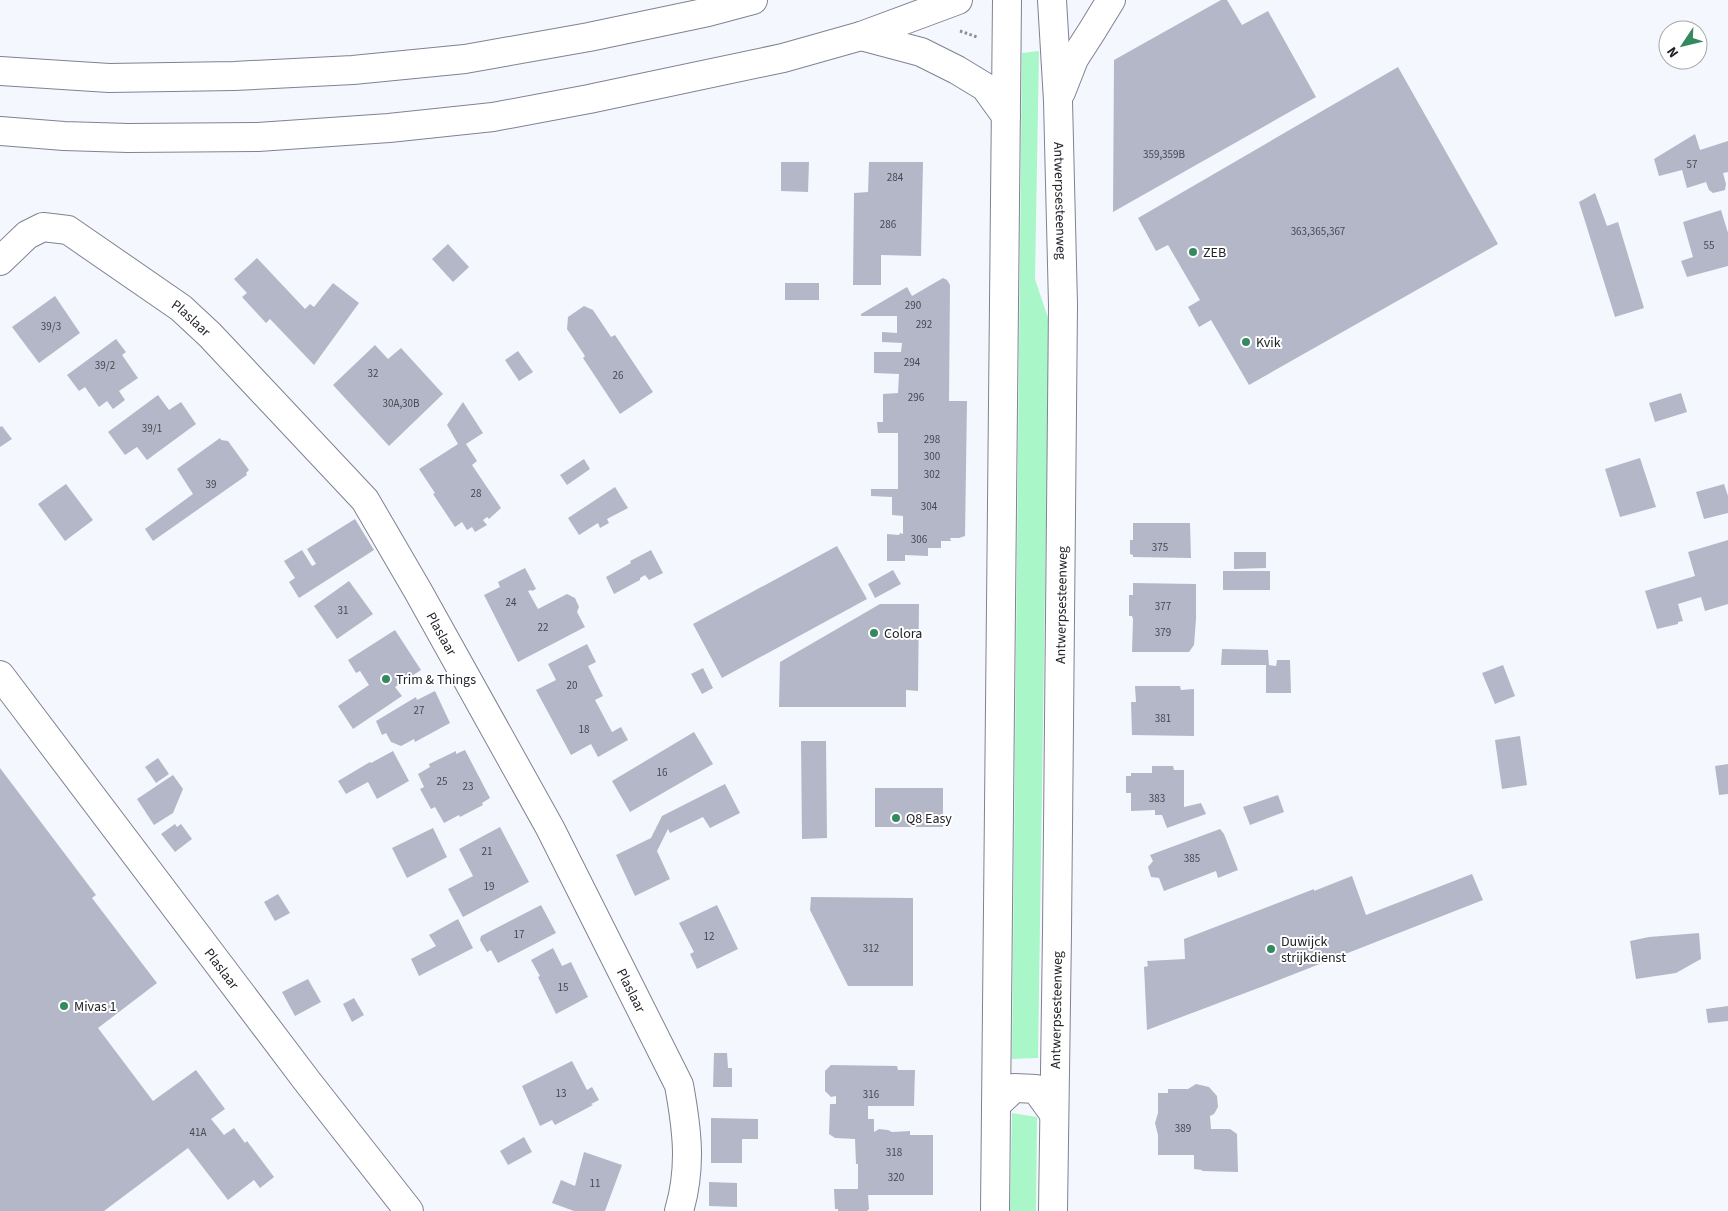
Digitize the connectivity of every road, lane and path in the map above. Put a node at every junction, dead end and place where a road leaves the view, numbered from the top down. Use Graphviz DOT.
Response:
graph roads {
  1 [pos="752,0"];
  2 [pos="958,0"];
  3 [pos="1007,0"];
  4 [pos="1052,0"];
  5 [pos="1111,0"];
  6 [pos="860,36"];
  7 [pos="0,71"];
  8 [pos="1058,101"];
  9 [pos="1006,116"];
  10 [pos="0,131"];
  11 [pos="0,261"];
  12 [pos="0,675"];
  13 [pos="996,1105"];
  14 [pos="1054,1114"];
  15 [pos="409,1211"];
  16 [pos="679,1211"];
  17 [pos="995,1211"];
  18 [pos="1053,1211"];
  1 -- 7 [label="main road"];
  2 -- 6 [label="main road"];
  3 -- 9 [label="main road"];
  4 -- 8 [label="main road, Antwerpsesteenweg"];
  5 -- 8 [label="main road"];
  6 -- 9 [label="main road"];
  6 -- 10 [label="main road"];
  8 -- 14 [label="main road, Antwerpsesteenweg"];
  9 -- 13 [label="main road"];
  11 -- 16 [label="main road, Plaslaar"];
  12 -- 15 [label="main road, Plaslaar"];
  13 -- 14 [label="main road"];
  13 -- 17 [label="main road"];
  14 -- 18 [label="main road, Antwerpsesteenweg"];
}
